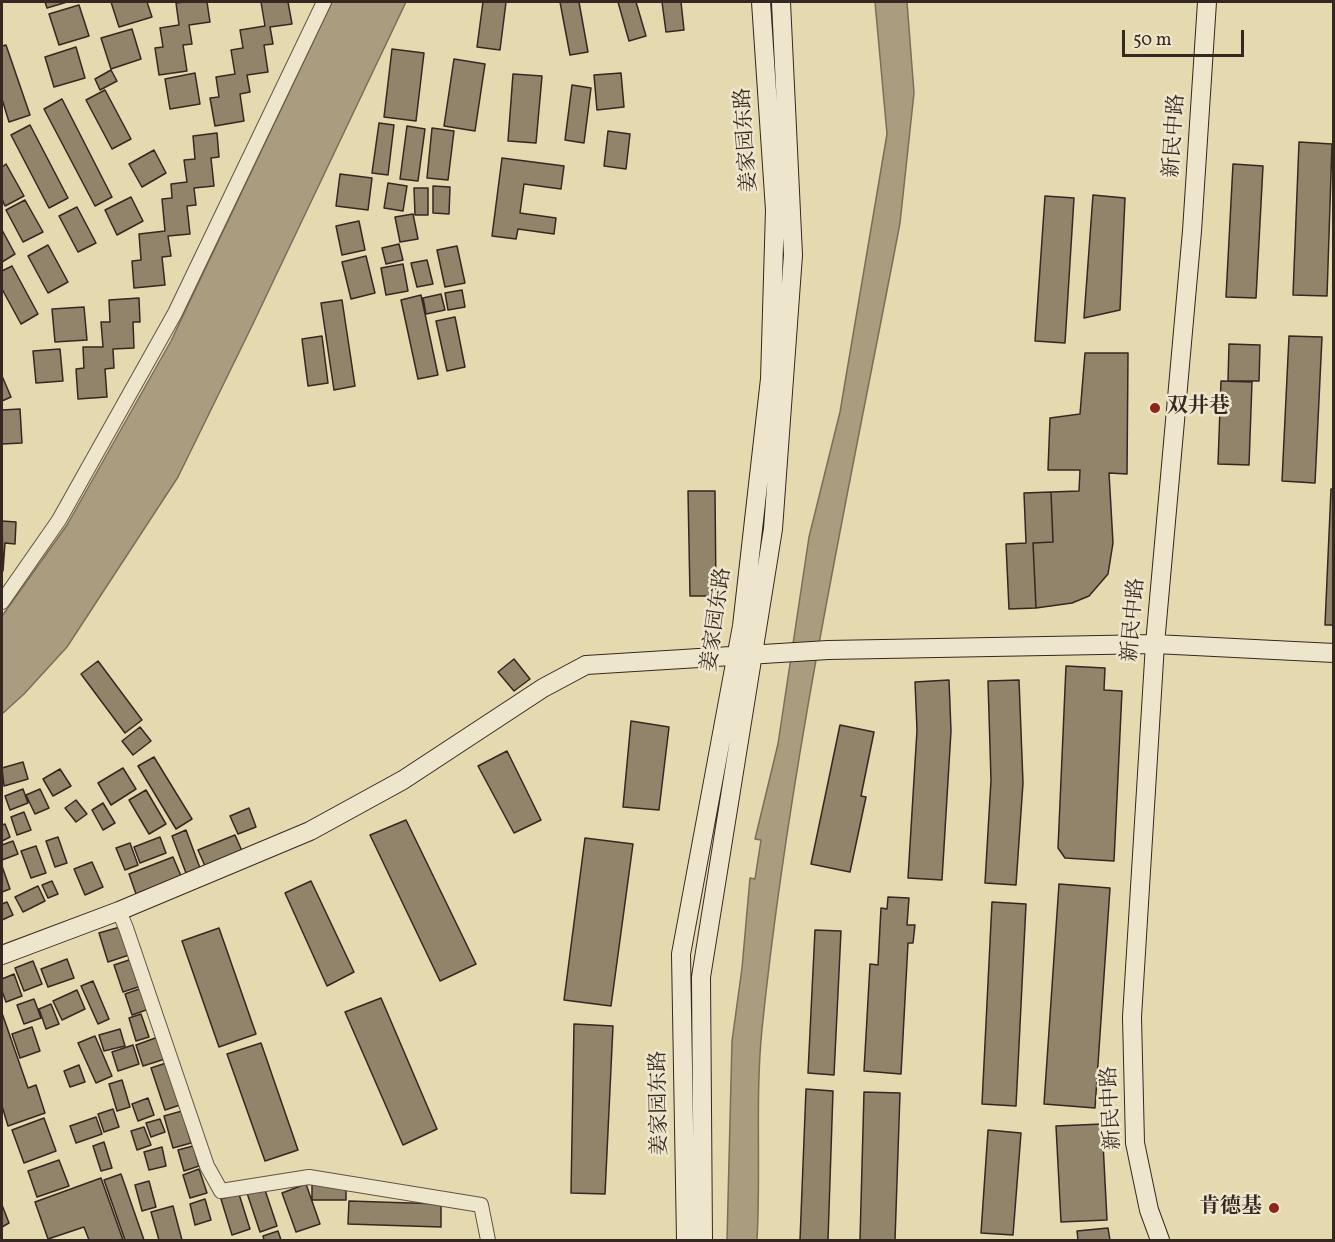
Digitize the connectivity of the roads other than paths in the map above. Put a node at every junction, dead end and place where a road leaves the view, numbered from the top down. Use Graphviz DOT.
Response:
graph roads {
  1 [pos="324,2"];
  2 [pos="761,2"];
  3 [pos="781,2"];
  4 [pos="1207,2"];
  5 [pos="2,602"];
  6 [pos="1155,644"];
  7 [pos="1334,653"];
  8 [pos="745,655"];
  9 [pos="118,911"];
  10 [pos="2,955"];
  11 [pos="488,1240"];
  12 [pos="686,1240"];
  13 [pos="703,1240"];
  14 [pos="1160,1240"];
  1 -- 5 [label="street"];
  2 -- 8 [label="street, 姜家园东路"];
  3 -- 8 [label="street, 姜家园东路"];
  4 -- 6 [label="street, 新民中路"];
  6 -- 7 [label="street"];
  6 -- 8 [label="street"];
  6 -- 14 [label="street, 新民中路"];
  8 -- 9 [label="street"];
  8 -- 12 [label="street, 姜家园东路"];
  8 -- 13 [label="street, 姜家园东路"];
  9 -- 10 [label="street"];
  9 -- 11 [label="street"];
}
